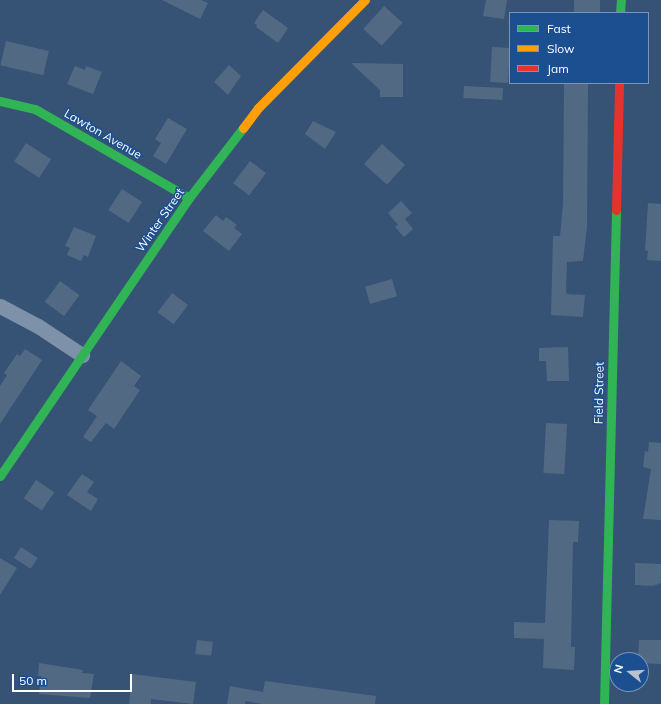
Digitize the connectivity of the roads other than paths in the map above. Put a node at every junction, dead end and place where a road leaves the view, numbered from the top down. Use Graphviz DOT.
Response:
graph roads {
  1 [pos="365,0"];
  2 [pos="621,0"];
  3 [pos="620,12"];
  4 [pos="619,84"];
  5 [pos="0,102"];
  6 [pos="190,198"];
  7 [pos="0,306"];
  8 [pos="82,355"];
  9 [pos="0,476"];
  10 [pos="604,704"];
  1 -- 6 [label="street, Winter Street"];
  2 -- 3 [label="street"];
  4 -- 10 [label="street, Field Street"];
  5 -- 6 [label="street, Lawton Avenue"];
  6 -- 8 [label="street, Winter Street"];
  7 -- 8 [label="street"];
  8 -- 9 [label="street, Winter Street"];
}
